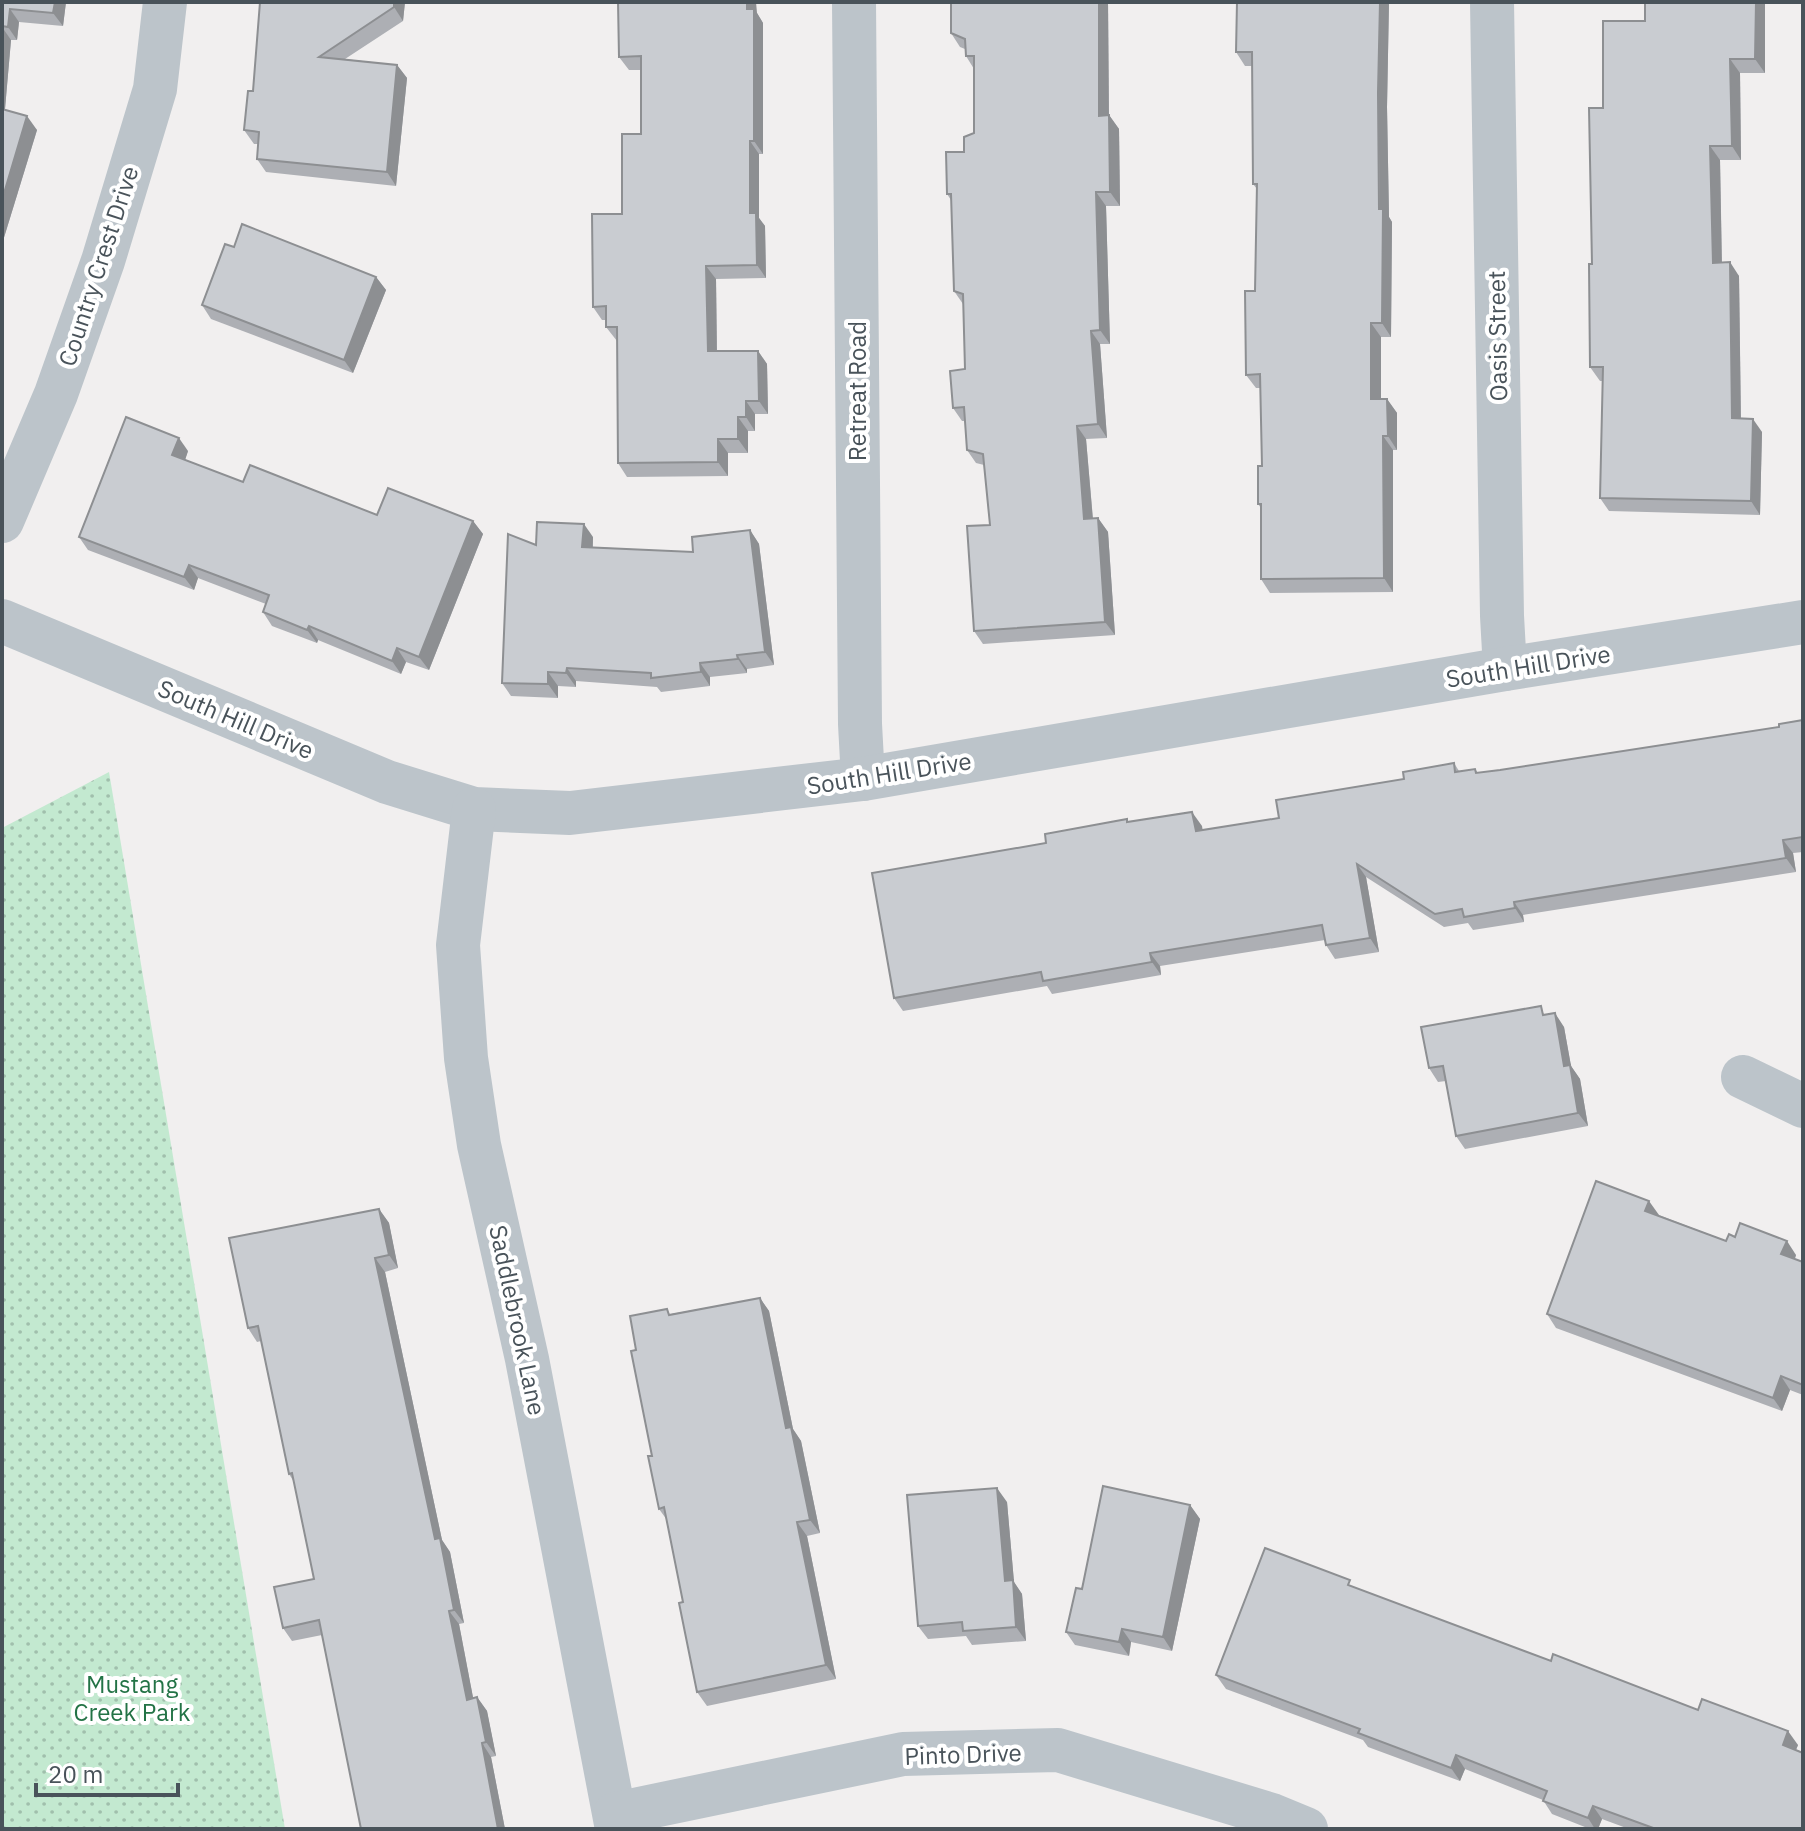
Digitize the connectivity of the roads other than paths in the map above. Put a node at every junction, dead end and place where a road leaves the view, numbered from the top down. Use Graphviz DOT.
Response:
graph roads {
  1 [pos="165,2"];
  2 [pos="854,2"];
  3 [pos="1492,2"];
  4 [pos="2,521"];
  5 [pos="2,621"];
  6 [pos="1803,622"];
  7 [pos="1505,669"];
  8 [pos="863,779"];
  9 [pos="474,809"];
  10 [pos="1743,1077"];
  11 [pos="1803,1106"];
  12 [pos="616,1821"];
  13 [pos="1306,1829"];
  1 -- 4 [label="street, Country Crest Drive"];
  2 -- 8 [label="street, Retreat Road"];
  3 -- 7 [label="street, Oasis Street"];
  5 -- 9 [label="street, South Hill Drive"];
  6 -- 7 [label="street, South Hill Drive"];
  7 -- 8 [label="street, South Hill Drive"];
  8 -- 9 [label="street, South Hill Drive"];
  9 -- 12 [label="street, Saddlebrook Lane"];
  10 -- 11 [label="street"];
  12 -- 13 [label="street, Pinto Drive"];
}
